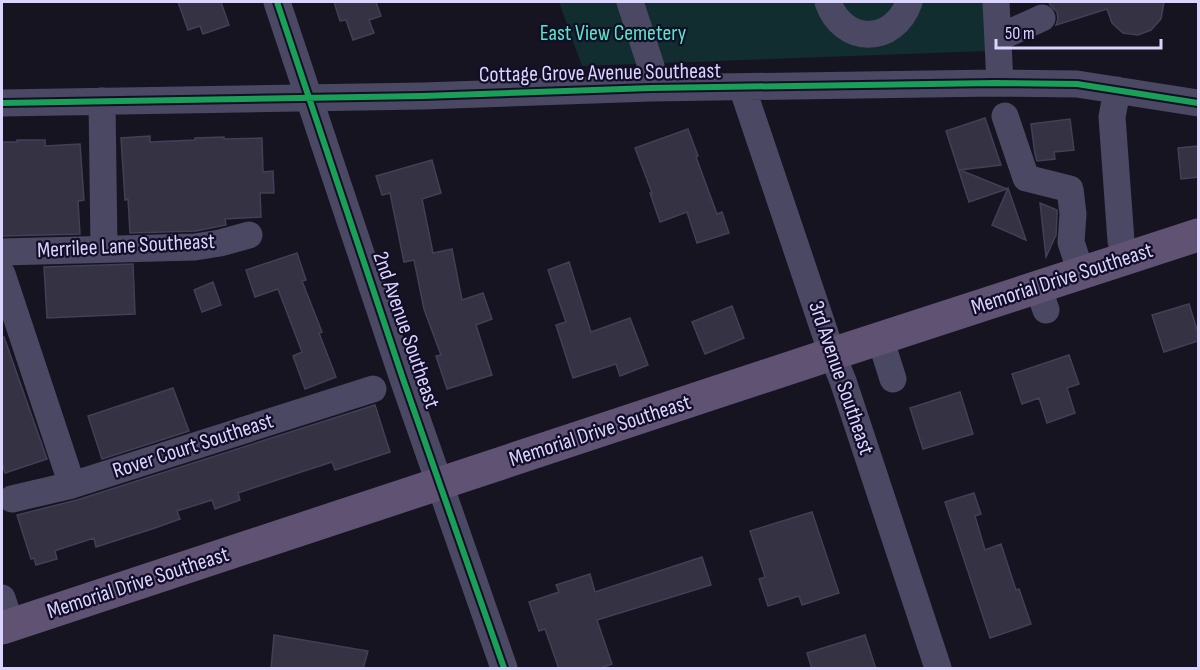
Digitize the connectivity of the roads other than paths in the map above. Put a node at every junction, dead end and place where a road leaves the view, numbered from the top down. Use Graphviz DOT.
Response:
graph roads {
  1 [pos="277,2"];
  2 [pos="630,2"];
  3 [pos="828,2"];
  4 [pos="909,2"];
  5 [pos="996,2"];
  6 [pos="1042,18"];
  7 [pos="998,38"];
  8 [pos="1000,83"];
  9 [pos="742,87"];
  10 [pos="651,88"];
  11 [pos="1117,90"];
  12 [pos="102,101"];
  13 [pos="2,103"];
  14 [pos="1198,103"];
  15 [pos="1005,116"];
  16 [pos="249,235"];
  17 [pos="1198,235"];
  18 [pos="105,249"];
  19 [pos="2,252"];
  20 [pos="1127,258"];
  21 [pos="1081,273"];
  22 [pos="2,274"];
  23 [pos="880,338"];
  24 [pos="832,354"];
  25 [pos="893,379"];
  26 [pos="373,389"];
  27 [pos="440,484"];
  28 [pos="72,485"];
  29 [pos="12,499"];
  30 [pos="5,617"];
  31 [pos="504,669"];
  32 [pos="938,669"];
  1 -- 27 [label="street, 2nd Avenue Southeast, bridge"];
  2 -- 10 [label="street"];
  3 -- 4 [label="street"];
  5 -- 7 [label="street"];
  6 -- 7 [label="street"];
  7 -- 8 [label="street"];
  8 -- 9 [label="street, Cottage Grove Avenue Southeast"];
  8 -- 11 [label="street, Cottage Grove Avenue Southeast"];
  9 -- 10 [label="street, Cottage Grove Avenue Southeast"];
  9 -- 24 [label="street, 3rd Avenue Southeast"];
  10 -- 12 [label="street, Cottage Grove Avenue Southeast"];
  11 -- 14 [label="street, Cottage Grove Avenue Southeast"];
  11 -- 20 [label="street"];
  12 -- 13 [label="street, Cottage Grove Avenue Southeast"];
  12 -- 18 [label="street"];
  15 -- 21 [label="street"];
  16 -- 18 [label="street, Merrilee Lane Southeast"];
  17 -- 20 [label="main road, Memorial Drive Southeast"];
  18 -- 19 [label="street, Merrilee Lane Southeast"];
  20 -- 21 [label="main road, Memorial Drive Southeast"];
  21 -- 23 [label="main road, Memorial Drive Southeast"];
  22 -- 28 [label="street"];
  23 -- 24 [label="main road, Memorial Drive Southeast"];
  23 -- 25 [label="street"];
  24 -- 27 [label="main road, Memorial Drive Southeast"];
  24 -- 32 [label="street, 3rd Avenue Southeast"];
  26 -- 28 [label="street, Rover Court Southeast"];
  27 -- 30 [label="main road, Memorial Drive Southeast"];
  27 -- 31 [label="street, 2nd Avenue Southeast"];
  28 -- 29 [label="street, Rover Court Southeast"];
}
